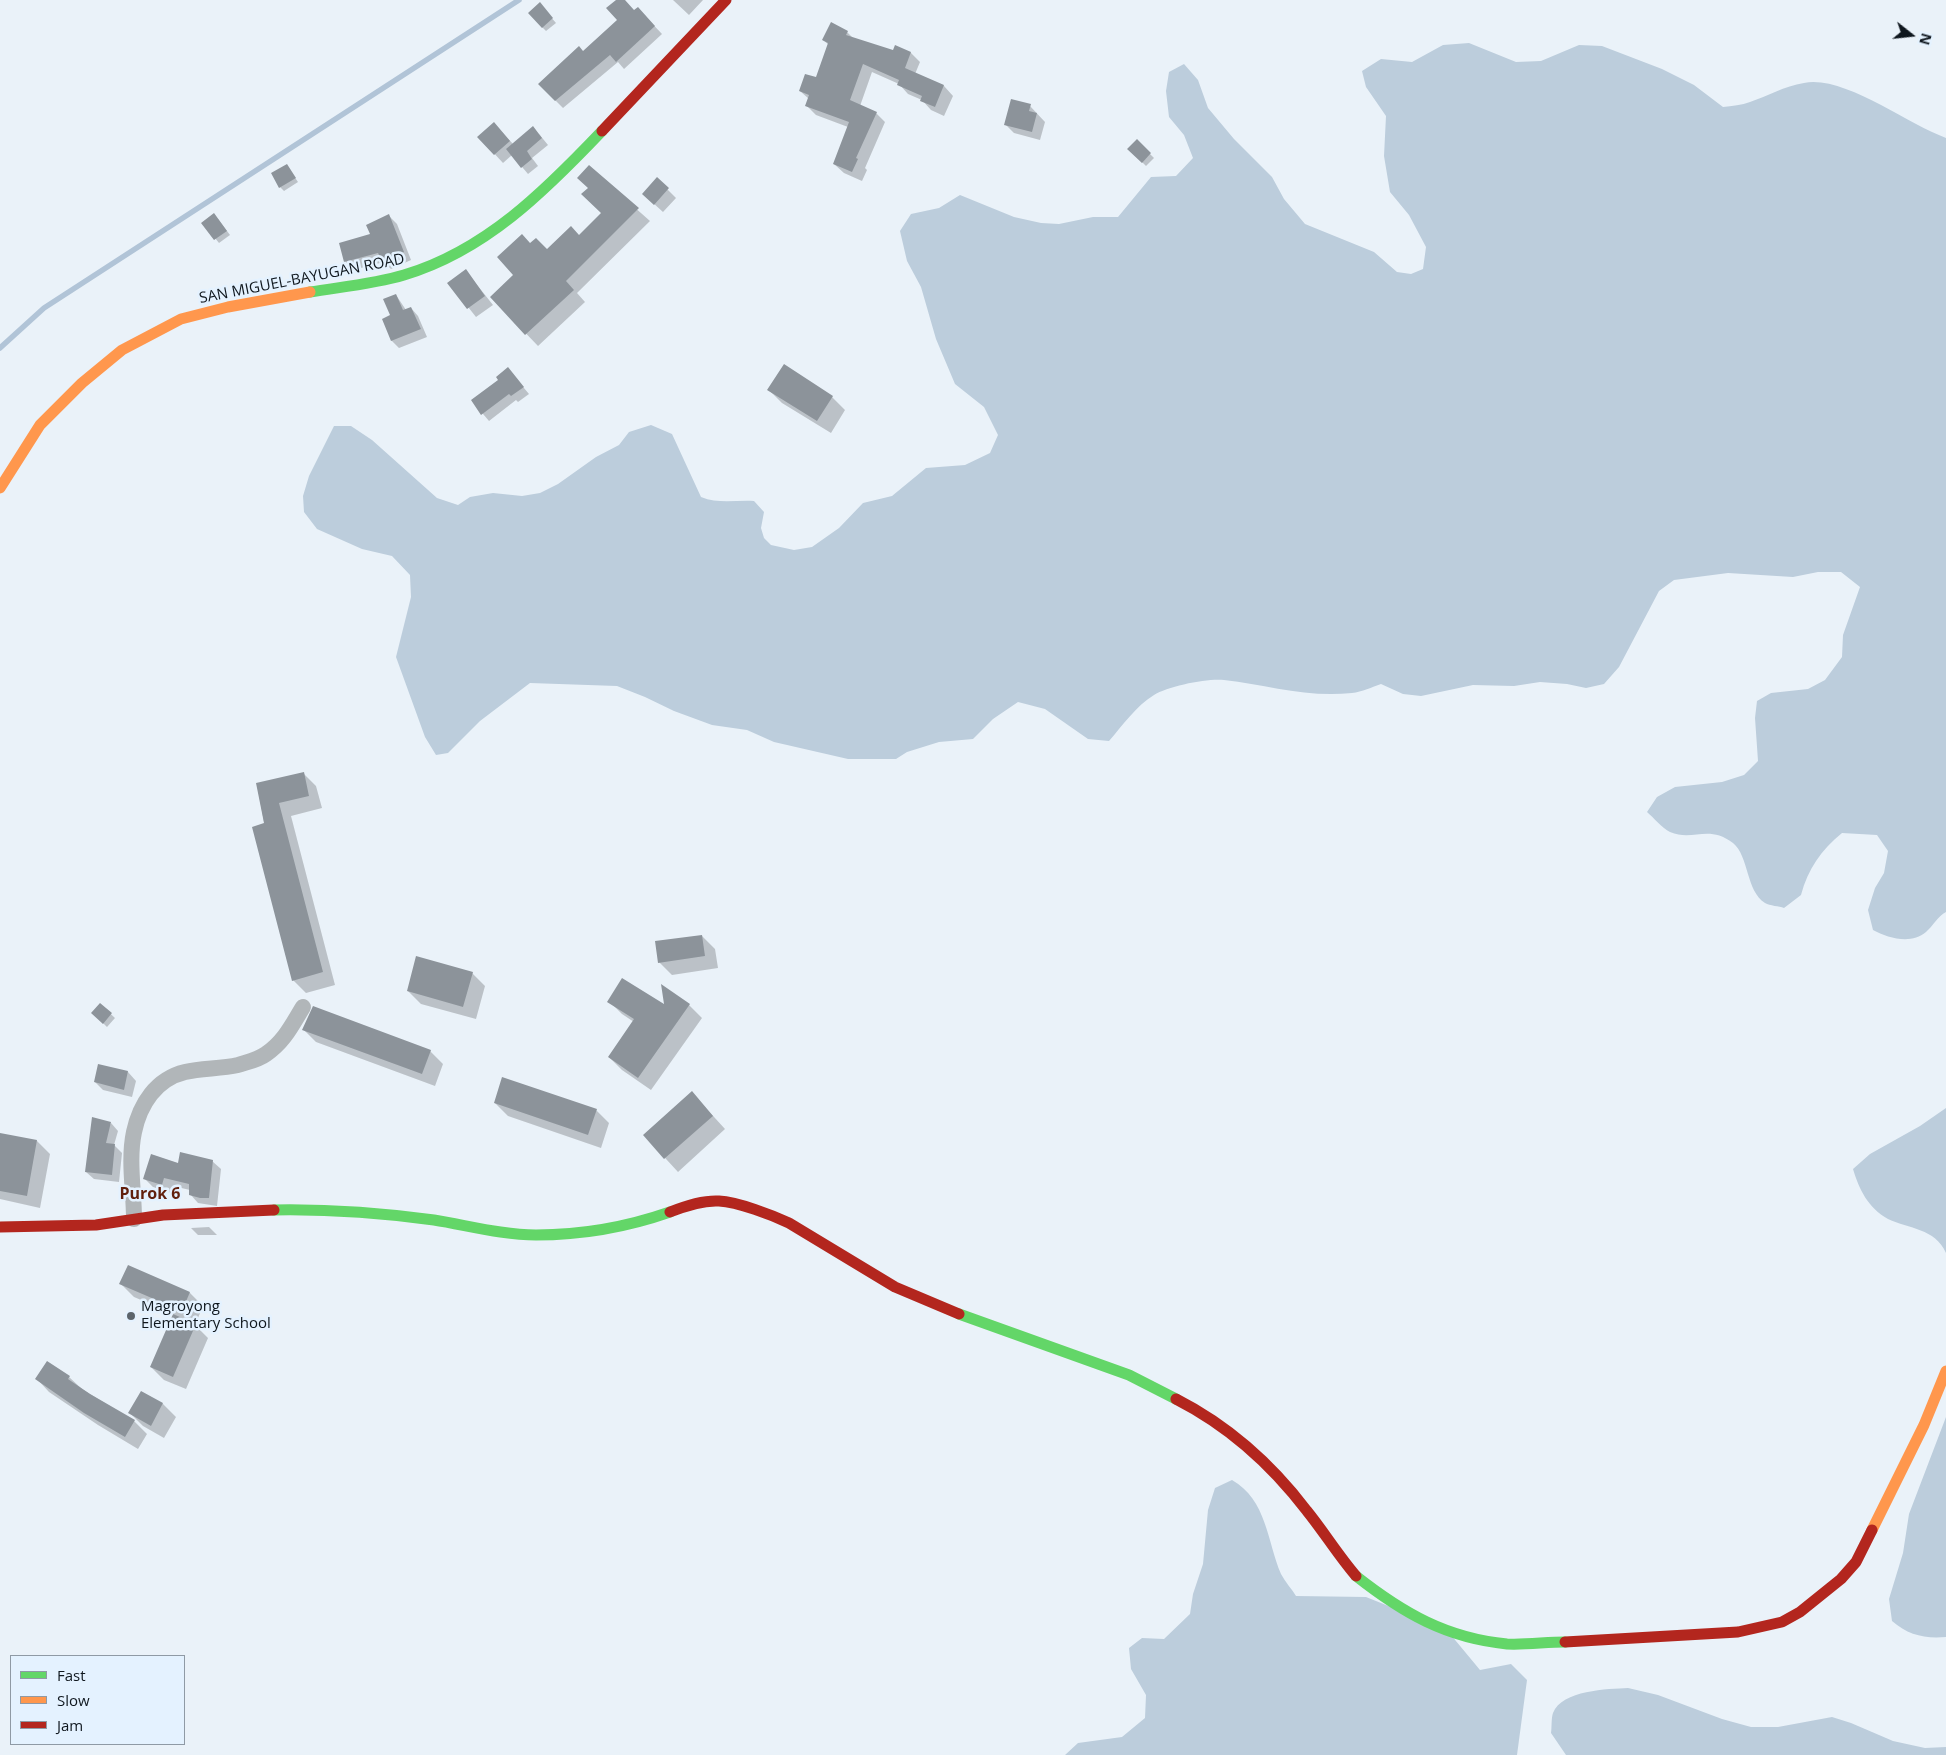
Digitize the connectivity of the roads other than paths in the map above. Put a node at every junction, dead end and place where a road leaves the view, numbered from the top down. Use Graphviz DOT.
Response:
graph roads {
  1 [pos="726,0"];
  2 [pos="0,488"];
  3 [pos="303,1007"];
  4 [pos="134,1220"];
  5 [pos="0,1227"];
  6 [pos="1946,1371"];
  1 -- 2 [label="street, SAN MIGUEL-BAYUGAN ROAD"];
  3 -- 4 [label="street"];
  4 -- 5 [label="street"];
  4 -- 6 [label="street"];
}
